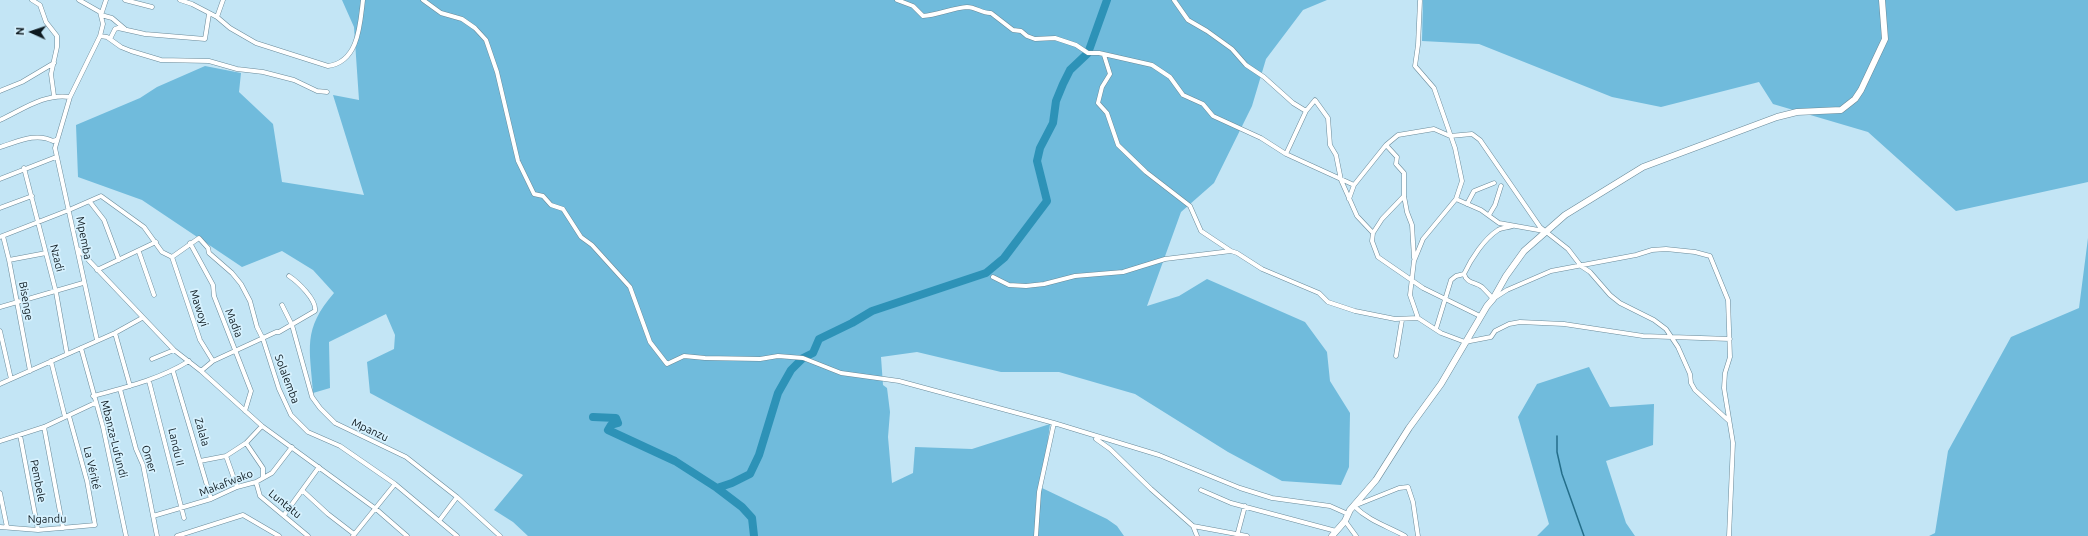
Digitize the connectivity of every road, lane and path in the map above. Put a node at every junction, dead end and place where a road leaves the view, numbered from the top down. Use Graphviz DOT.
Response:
graph roads {
  1 [pos="32,0"];
  2 [pos="79,0"];
  3 [pos="106,0"];
  4 [pos="125,0"];
  5 [pos="180,0"];
  6 [pos="223,0"];
  7 [pos="363,0"];
  8 [pos="423,0"];
  9 [pos="897,0"];
  10 [pos="1174,0"];
  11 [pos="1882,0"];
  12 [pos="1420,1"];
  13 [pos="193,2"];
  14 [pos="152,7"];
  15 [pos="209,14"];
  16 [pos="101,15"];
  17 [pos="217,17"];
  18 [pos="125,29"];
  19 [pos="100,36"];
  20 [pos="110,39"];
  21 [pos="1104,55"];
  22 [pos="54,63"];
  23 [pos="0,91"];
  24 [pos="327,92"];
  25 [pos="54,96"];
  26 [pos="70,97"];
  27 [pos="1306,111"];
  28 [pos="0,120"];
  29 [pos="1450,136"];
  30 [pos="56,140"];
  31 [pos="1386,146"];
  32 [pos="0,147"];
  33 [pos="1286,154"];
  34 [pos="56,157"];
  35 [pos="24,168"];
  36 [pos="0,179"];
  37 [pos="1341,180"];
  38 [pos="1494,182"];
  39 [pos="1354,185"];
  40 [pos="1500,186"];
  41 [pos="32,196"];
  42 [pos="1404,196"];
  43 [pos="1349,199"];
  44 [pos="1456,199"];
  45 [pos="90,202"];
  46 [pos="1467,204"];
  47 [pos="0,208"];
  48 [pos="70,210"];
  49 [pos="1489,215"];
  50 [pos="39,222"];
  51 [pos="1513,226"];
  52 [pos="1546,231"];
  53 [pos="1373,232"];
  54 [pos="2,236"];
  55 [pos="156,242"];
  56 [pos="190,243"];
  57 [pos="78,249"];
  58 [pos="1231,251"];
  59 [pos="139,252"];
  60 [pos="46,253"];
  61 [pos="172,257"];
  62 [pos="9,260"];
  63 [pos="119,260"];
  64 [pos="1414,260"];
  65 [pos="1581,266"];
  66 [pos="97,270"];
  67 [pos="1464,274"];
  68 [pos="289,276"];
  69 [pos="993,277"];
  70 [pos="1413,280"];
  71 [pos="83,283"];
  72 [pos="56,292"];
  73 [pos="154,295"];
  74 [pos="1445,299"];
  75 [pos="1494,299"];
  76 [pos="17,302"];
  77 [pos="282,305"];
  78 [pos="0,307"];
  79 [pos="1480,316"];
  80 [pos="142,318"];
  81 [pos="1418,318"];
  82 [pos="1402,320"];
  83 [pos="292,325"];
  84 [pos="1436,329"];
  85 [pos="0,331"];
  86 [pos="115,333"];
  87 [pos="1672,337"];
  88 [pos="263,339"];
  89 [pos="97,340"];
  90 [pos="1730,340"];
  91 [pos="1465,342"];
  92 [pos="81,348"];
  93 [pos="174,350"];
  94 [pos="236,351"];
  95 [pos="67,354"];
  96 [pos="1396,356"];
  97 [pos="152,359"];
  98 [pos="51,361"];
  99 [pos="213,361"];
  100 [pos="189,362"];
  101 [pos="30,371"];
  102 [pos="173,371"];
  103 [pos="201,371"];
  104 [pos="11,379"];
  105 [pos="149,381"];
  106 [pos="0,384"];
  107 [pos="130,386"];
  108 [pos="120,389"];
  109 [pos="94,396"];
  110 [pos="95,403"];
  111 [pos="245,411"];
  112 [pos="67,416"];
  113 [pos="1729,421"];
  114 [pos="1054,423"];
  115 [pos="44,426"];
  116 [pos="262,426"];
  117 [pos="1078,431"];
  118 [pos="20,435"];
  119 [pos="0,441"];
  120 [pos="246,443"];
  121 [pos="292,447"];
  122 [pos="226,456"];
  123 [pos="200,461"];
  124 [pos="319,467"];
  125 [pos="263,478"];
  126 [pos="256,482"];
  127 [pos="395,484"];
  128 [pos="237,487"];
  129 [pos="303,490"];
  130 [pos="1201,490"];
  131 [pos="0,493"];
  132 [pos="457,497"];
  133 [pos="211,499"];
  134 [pos="1244,506"];
  135 [pos="1354,506"];
  136 [pos="181,508"];
  137 [pos="376,509"];
  138 [pos="1348,514"];
  139 [pos="284,515"];
  140 [pos="153,516"];
  141 [pos="184,518"];
  142 [pos="439,521"];
  143 [pos="1345,521"];
  144 [pos="95,525"];
  145 [pos="0,526"];
  146 [pos="1192,526"];
  147 [pos="7,527"];
  148 [pos="63,528"];
  149 [pos="38,530"];
  150 [pos="1334,534"];
  151 [pos="353,535"];
  152 [pos="1238,535"];
  153 [pos="126,536"];
  154 [pos="156,536"];
  155 [pos="176,536"];
  156 [pos="279,536"];
  157 [pos="308,536"];
  158 [pos="407,536"];
  159 [pos="457,536"];
  160 [pos="500,536"];
  161 [pos="1036,536"];
  162 [pos="1198,536"];
  163 [pos="1247,536"];
  164 [pos="1356,536"];
  165 [pos="1405,536"];
  166 [pos="1418,536"];
  167 [pos="1729,536"];
  1 -- 22 [label="street"];
  2 -- 16 [label="street"];
  3 -- 16 [label="street"];
  4 -- 14 [label="street"];
  5 -- 13 [label="street"];
  6 -- 17 [label="street"];
  7 -- 17 [label="street"];
  8 -- 114 [label="street"];
  9 -- 21 [label="street"];
  10 -- 27 [label="street"];
  11 -- 52 [label="street"];
  12 -- 29 [label="street"];
  13 -- 15 [label="street"];
  15 -- 17 [label="street"];
  15 -- 18 [label="street"];
  16 -- 18 [label="street"];
  16 -- 19 [label="street"];
  18 -- 20 [label="street"];
  19 -- 20 [label="street"];
  19 -- 26 [label="street, Mpemba"];
  20 -- 24 [label="street"];
  21 -- 33 [label="street"];
  21 -- 58 [label="street"];
  22 -- 23 [label="street"];
  22 -- 25 [label="street"];
  25 -- 26 [label="street"];
  25 -- 28 [label="street"];
  26 -- 30 [label="street, Mpemba"];
  27 -- 33 [label="street"];
  27 -- 37 [label="street"];
  29 -- 31 [label="street"];
  29 -- 44 [label="street"];
  29 -- 52 [label="street"];
  30 -- 32 [label="street"];
  30 -- 34 [label="street, Mpemba"];
  31 -- 39 [label="street"];
  31 -- 42 [label="street"];
  33 -- 37 [label="street"];
  34 -- 35 [label="street"];
  34 -- 48 [label="street, Mpemba"];
  35 -- 36 [label="street"];
  35 -- 41 [label="street, Nzadi"];
  37 -- 39 [label="street"];
  37 -- 43 [label="street"];
  38 -- 46 [label="street"];
  39 -- 43 [label="street"];
  40 -- 49 [label="street"];
  41 -- 47 [label="street"];
  41 -- 50 [label="street, Nzadi"];
  42 -- 53 [label="street"];
  42 -- 64 [label="street"];
  43 -- 53 [label="street"];
  44 -- 46 [label="street"];
  44 -- 64 [label="street"];
  45 -- 48 [label="street"];
  45 -- 55 [label="street"];
  45 -- 63 [label="street"];
  46 -- 49 [label="street"];
  48 -- 50 [label="street"];
  48 -- 57 [label="street, Mpemba"];
  49 -- 51 [label="street"];
  50 -- 54 [label="street"];
  50 -- 60 [label="street, Nzadi"];
  51 -- 52 [label="street"];
  51 -- 67 [label="street"];
  52 -- 65 [label="street"];
  52 -- 75 [label="street"];
  53 -- 70 [label="street"];
  54 -- 62 [label="street, Bisenge"];
  55 -- 59 [label="street"];
  55 -- 61 [label="street"];
  56 -- 61 [label="street"];
  56 -- 88 [label="street, Solalemba"];
  56 -- 94 [label="street, Madia"];
  57 -- 66 [label="street"];
  57 -- 71 [label="street, Mpemba"];
  58 -- 69 [label="street"];
  58 -- 82 [label="street"];
  59 -- 63 [label="street"];
  59 -- 73 [label="street"];
  60 -- 62 [label="street"];
  60 -- 72 [label="street, Nzadi"];
  61 -- 99 [label="street, Mawoyi"];
  62 -- 76 [label="street, Bisenge"];
  63 -- 66 [label="street"];
  64 -- 70 [label="street"];
  65 -- 75 [label="street"];
  65 -- 87 [label="street"];
  65 -- 90 [label="street"];
  66 -- 80 [label="street"];
  67 -- 74 [label="street"];
  67 -- 75 [label="street"];
  68 -- 83 [label="street"];
  70 -- 74 [label="street"];
  70 -- 81 [label="street"];
  71 -- 72 [label="street"];
  71 -- 89 [label="street, Mpemba"];
  72 -- 76 [label="street"];
  72 -- 95 [label="street, Nzadi"];
  74 -- 79 [label="street"];
  74 -- 84 [label="street"];
  75 -- 79 [label="street"];
  76 -- 78 [label="street"];
  76 -- 101 [label="street, Bisenge"];
  77 -- 83 [label="street, Mpanzu"];
  79 -- 91 [label="street"];
  80 -- 86 [label="street"];
  80 -- 93 [label="street"];
  81 -- 82 [label="street"];
  81 -- 84 [label="street"];
  82 -- 96 [label="street"];
  83 -- 88 [label="street"];
  83 -- 132 [label="street, Mpanzu"];
  84 -- 91 [label="street"];
  85 -- 104 [label="street"];
  86 -- 89 [label="street"];
  86 -- 107 [label="street"];
  87 -- 90 [label="street"];
  87 -- 91 [label="street"];
  87 -- 113 [label="street"];
  88 -- 94 [label="street"];
  88 -- 127 [label="street, Solalemba"];
  89 -- 92 [label="street"];
  90 -- 113 [label="street"];
  91 -- 135 [label="street"];
  92 -- 95 [label="street"];
  92 -- 109 [label="street, Mbanza-Lufundi"];
  93 -- 97 [label="street"];
  93 -- 100 [label="street"];
  94 -- 99 [label="street"];
  94 -- 111 [label="street, Madia"];
  95 -- 98 [label="street"];
  98 -- 101 [label="street"];
  98 -- 112 [label="street, La Vérité"];
  99 -- 103 [label="street"];
  100 -- 102 [label="street"];
  100 -- 103 [label="street"];
  101 -- 104 [label="street"];
  102 -- 105 [label="street"];
  102 -- 123 [label="street, Zalala"];
  103 -- 111 [label="street"];
  104 -- 106 [label="street"];
  105 -- 107 [label="street"];
  105 -- 136 [label="street, Landu II"];
  107 -- 108 [label="street"];
  108 -- 109 [label="street"];
  108 -- 140 [label="street, Omer"];
  109 -- 110 [label="street, Mbanza-Lufundi"];
  110 -- 112 [label="street"];
  110 -- 153 [label="street, Mbanza-Lufundi"];
  111 -- 116 [label="street"];
  112 -- 115 [label="street"];
  112 -- 144 [label="street, La Vérité"];
  113 -- 167 [label="street"];
  114 -- 117 [label="street"];
  114 -- 161 [label="street"];
  115 -- 118 [label="street"];
  115 -- 148 [label="street"];
  116 -- 120 [label="street"];
  116 -- 121 [label="street"];
  117 -- 138 [label="street"];
  117 -- 146 [label="street"];
  118 -- 119 [label="street"];
  118 -- 149 [label="street, Pembele"];
  120 -- 122 [label="street"];
  120 -- 125 [label="street"];
  121 -- 124 [label="street"];
  121 -- 125 [label="street, Makafwako"];
  122 -- 123 [label="street"];
  122 -- 128 [label="street"];
  123 -- 133 [label="street, Zalala"];
  124 -- 129 [label="street"];
  124 -- 137 [label="street"];
  125 -- 126 [label="street, Makafwako"];
  126 -- 128 [label="street, Makafwako"];
  126 -- 139 [label="street, Luntatu"];
  127 -- 137 [label="street"];
  127 -- 142 [label="street, Solalemba"];
  128 -- 133 [label="street, Makafwako"];
  129 -- 139 [label="street"];
  129 -- 151 [label="street"];
  130 -- 134 [label="street"];
  131 -- 147 [label="street"];
  132 -- 142 [label="street"];
  132 -- 160 [label="street, Mpanzu"];
  133 -- 136 [label="street, Makafwako"];
  134 -- 150 [label="street"];
  134 -- 152 [label="street"];
  135 -- 138 [label="street"];
  135 -- 165 [label="street"];
  135 -- 166 [label="street"];
  136 -- 140 [label="street, Makafwako"];
  136 -- 141 [label="street, Landu II"];
  137 -- 151 [label="street"];
  137 -- 158 [label="street"];
  138 -- 143 [label="street"];
  139 -- 157 [label="street, Luntatu"];
  140 -- 154 [label="street, Omer"];
  142 -- 159 [label="street, Solalemba"];
  143 -- 150 [label="street"];
  143 -- 164 [label="street"];
  144 -- 148 [label="street, Ngandu"];
  145 -- 147 [label="street, Ngandu"];
  146 -- 152 [label="street"];
  146 -- 162 [label="street"];
  147 -- 149 [label="street, Ngandu"];
  148 -- 149 [label="street, Ngandu"];
  152 -- 163 [label="street"];
  155 -- 156 [label="street"];
}
